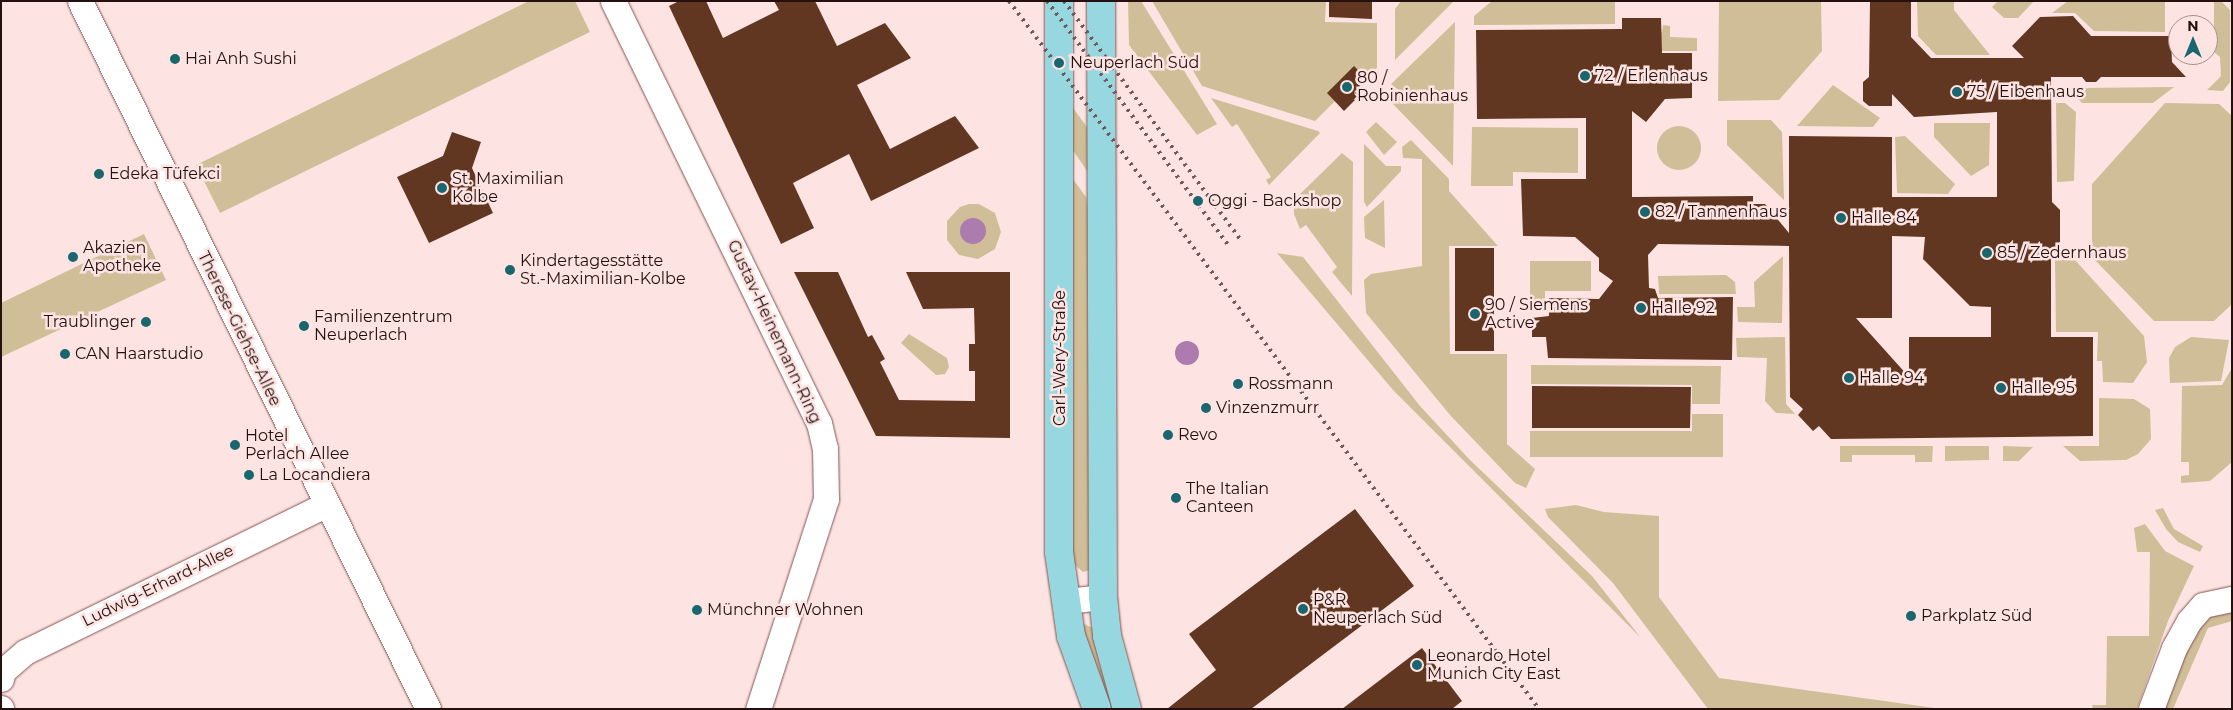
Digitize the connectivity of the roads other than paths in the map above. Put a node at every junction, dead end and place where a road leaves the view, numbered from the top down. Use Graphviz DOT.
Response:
graph roads {
  1 [pos="80,1"];
  2 [pos="613,1"];
  3 [pos="1059,1"];
  4 [pos="1101,1"];
  5 [pos="325,505"];
  6 [pos="1103,597"];
  7 [pos="2232,599"];
  8 [pos="1065,600"];
  9 [pos="2,674"];
  10 [pos="428,709"];
  11 [pos="758,709"];
  12 [pos="1097,709"];
  13 [pos="1127,709"];
  14 [pos="2151,709"];
  1 -- 5 [label="street, Therese-Giehse-Allee"];
  2 -- 11 [label="street, Gustav-Heinemann-Ring"];
  3 -- 8 [label="main road, Carl-Wery-Straße"];
  4 -- 6 [label="main road"];
  5 -- 9 [label="street, Ludwig-Erhard-Allee"];
  5 -- 10 [label="street, Therese-Giehse-Allee"];
  6 -- 8 [label="street"];
  6 -- 13 [label="main road"];
  7 -- 14 [label="street"];
  8 -- 12 [label="main road, Carl-Wery-Straße"];
}
